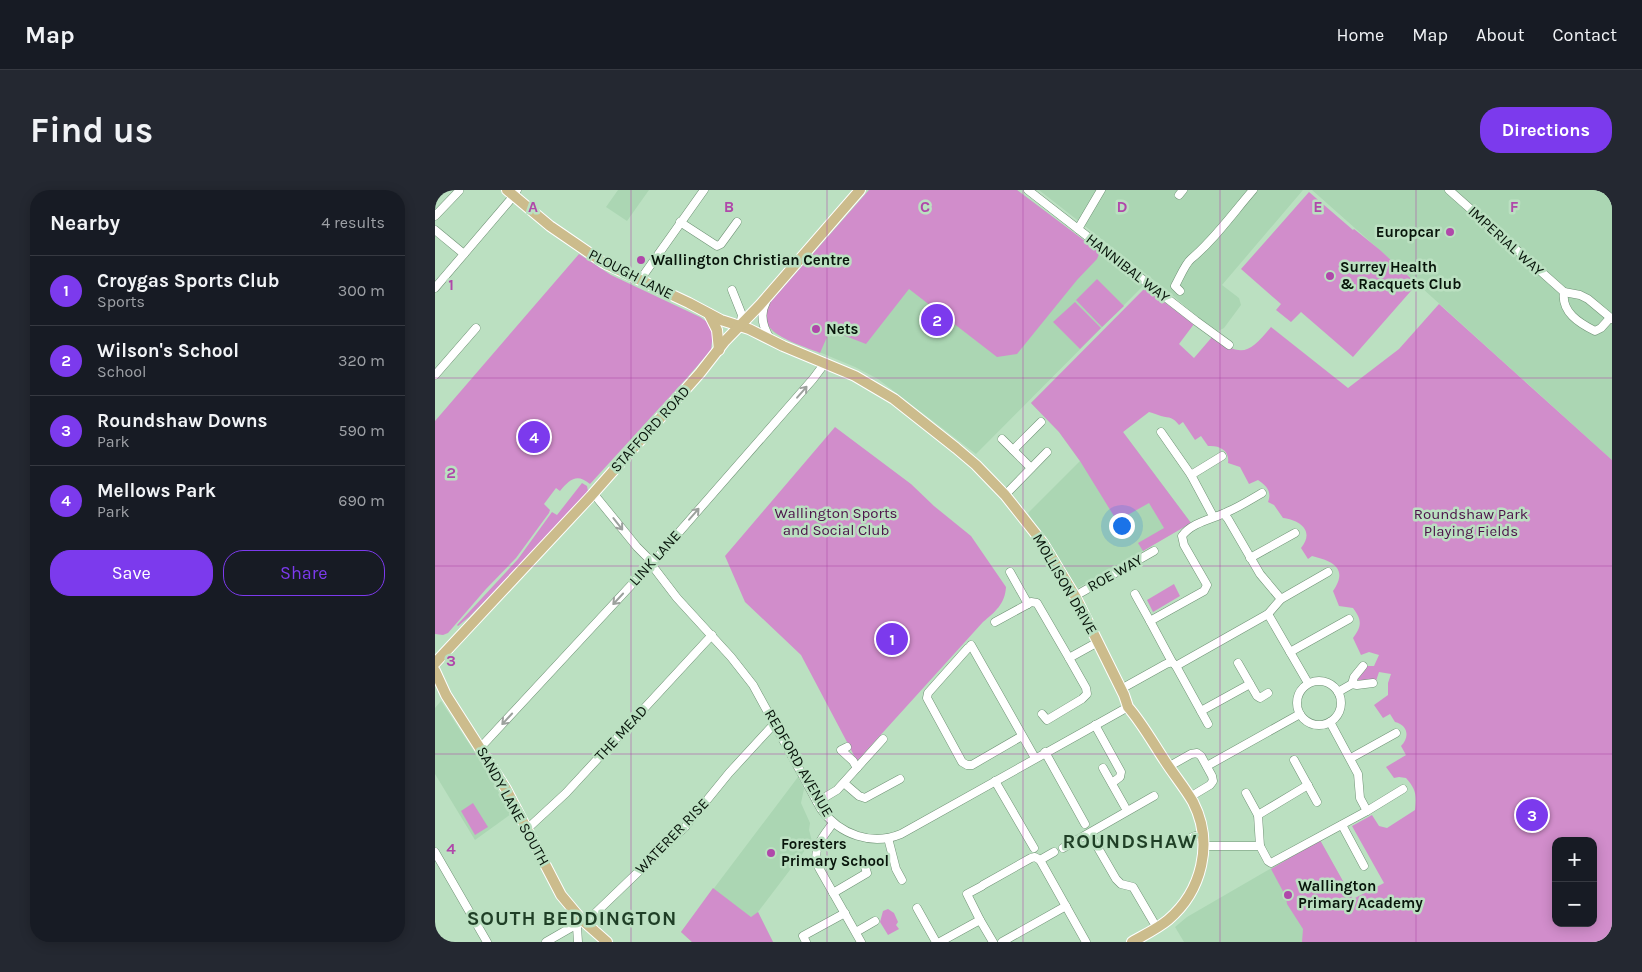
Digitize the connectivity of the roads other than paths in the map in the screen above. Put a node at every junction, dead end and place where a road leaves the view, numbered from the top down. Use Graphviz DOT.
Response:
graph roads {
  1 [pos="704,190"];
  2 [pos="860,190"];
  3 [pos="1028,190"];
  4 [pos="1101,190"];
  5 [pos="1253,190"];
  6 [pos="1449,190"];
  7 [pos="459,191"];
  8 [pos="512,192"];
  9 [pos="435,216"];
  10 [pos="680,222"];
  11 [pos="737,222"];
  12 [pos="1079,229"];
  13 [pos="435,230"];
  14 [pos="464,254"];
  15 [pos="640,280"];
  16 [pos="435,288"];
  17 [pos="732,290"];
  18 [pos="772,291"];
  19 [pos="1180,291"];
  20 [pos="1564,292"];
  21 [pos="708,313"];
  22 [pos="1611,318"];
  23 [pos="740,326"];
  24 [pos="476,328"];
  25 [pos="771,340"];
  26 [pos="1229,345"];
  27 [pos="719,350"];
  28 [pos="825,363"];
  29 [pos="435,376"];
  30 [pos="1041,422"];
  31 [pos="1161,432"];
  32 [pos="1002,439"];
  33 [pos="1013,450"];
  34 [pos="1047,452"];
  35 [pos="1223,456"];
  36 [pos="1031,468"];
  37 [pos="1191,475"];
  38 [pos="593,493"];
  39 [pos="1262,493"];
  40 [pos="1005,495"];
  41 [pos="1224,514"];
  42 [pos="1213,516"];
  43 [pos="1295,533"];
  44 [pos="1154,551"];
  45 [pos="1250,558"];
  46 [pos="651,564"];
  47 [pos="1010,572"];
  48 [pos="1328,572"];
  49 [pos="1135,594"];
  50 [pos="1075,596"];
  51 [pos="1281,599"];
  52 [pos="1028,604"];
  53 [pos="1267,614"];
  54 [pos="1349,619"];
  55 [pos="1150,621"];
  56 [pos="995,622"];
  57 [pos="712,635"];
  58 [pos="1098,642"];
  59 [pos="1290,652"];
  60 [pos="1069,658"];
  61 [pos="435,663"];
  62 [pos="1238,663"];
  63 [pos="1174,664"];
  64 [pos="1363,666"];
  65 [pos="435,671"];
  66 [pos="1373,683"];
  67 [pos="438,684"];
  68 [pos="1250,684"];
  69 [pos="1308,684"];
  70 [pos="1352,684"];
  71 [pos="1121,689"];
  72 [pos="1338,692"];
  73 [pos="1268,693"];
  74 [pos="1128,707"];
  75 [pos="1201,711"];
  76 [pos="1042,714"];
  77 [pos="1299,714"];
  78 [pos="1330,722"];
  79 [pos="775,723"];
  80 [pos="1208,724"];
  81 [pos="1095,725"];
  82 [pos="1396,733"];
  83 [pos="1023,736"];
  84 [pos="883,739"];
  85 [pos="847,747"];
  86 [pos="480,748"];
  87 [pos="1045,752"];
  88 [pos="1035,758"];
  89 [pos="1351,758"];
  90 [pos="1294,760"];
  91 [pos="1207,766"];
  92 [pos="1169,767"];
  93 [pos="857,768"];
  94 [pos="1103,768"];
  95 [pos="900,779"];
  96 [pos="995,781"];
  97 [pos="844,783"];
  98 [pos="1111,783"];
  99 [pos="1308,786"];
  100 [pos="1403,789"];
  101 [pos="1246,793"];
  102 [pos="1154,796"];
  103 [pos="1190,797"];
  104 [pos="817,802"];
  105 [pos="1317,802"];
  106 [pos="1125,807"];
  107 [pos="1367,811"];
  108 [pos="1258,815"];
  109 [pos="833,823"];
  110 [pos="1085,824"];
  111 [pos="1342,825"];
  112 [pos="527,829"];
  113 [pos="1090,834"];
  114 [pos="888,838"];
  115 [pos="1203,841"];
  116 [pos="1177,844"];
  117 [pos="1260,846"];
  118 [pos="1034,848"];
  119 [pos="1063,848"];
  120 [pos="435,852"];
  121 [pos="1054,852"];
  122 [pos="1040,860"];
  123 [pos="865,864"];
  124 [pos="1364,866"];
  125 [pos="902,880"];
  126 [pos="833,893"];
  127 [pos="1066,906"];
  128 [pos="917,908"];
  129 [pos="845,913"];
  130 [pos="980,920"];
  131 [pos="875,921"];
  132 [pos="581,923"];
  133 [pos="1157,928"];
  134 [pos="856,932"];
  135 [pos="805,939"];
  136 [pos="487,942"];
  137 [pos="546,942"];
  138 [pos="578,942"];
  139 [pos="607,942"];
  140 [pos="861,942"];
  141 [pos="938,942"];
  142 [pos="993,942"];
  143 [pos="1002,942"];
  144 [pos="1085,942"];
  145 [pos="1132,942"];
  1 -- 10 [label="street"];
  2 -- 18 [label="main road, STAFFORD ROAD"];
  3 -- 12 [label="street, HANNIBAL WAY"];
  4 -- 12 [label="street"];
  5 -- 19 [label="street"];
  6 -- 20 [label="street, IMPERIAL WAY"];
  7 -- 9 [label="street"];
  8 -- 14 [label="street"];
  8 -- 15 [label="main road, PLOUGH LANE"];
  10 -- 11 [label="street"];
  10 -- 15 [label="street"];
  12 -- 26 [label="street, HANNIBAL WAY"];
  13 -- 14 [label="street"];
  14 -- 16 [label="street"];
  15 -- 21 [label="main road, PLOUGH LANE"];
  17 -- 23 [label="street"];
  18 -- 23 [label="main road, STAFFORD ROAD"];
  18 -- 25 [label="street"];
  20 -- 22 [label="street, IMPERIAL WAY"];
  20 -- 22 [label="street, IMPERIAL WAY"];
  21 -- 23 [label="main road, PLOUGH LANE"];
  21 -- 27 [label="main road"];
  23 -- 25 [label="main road, MOLLISON DRIVE"];
  23 -- 27 [label="main road, STAFFORD ROAD"];
  24 -- 29 [label="street"];
  25 -- 28 [label="main road, MOLLISON DRIVE"];
  27 -- 38 [label="main road, STAFFORD ROAD"];
  28 -- 40 [label="main road, MOLLISON DRIVE"];
  46 -- 28 [label="street, LINK LANE, one-way"];
  30 -- 33 [label="street"];
  31 -- 37 [label="street"];
  32 -- 33 [label="street"];
  33 -- 36 [label="street"];
  34 -- 36 [label="street"];
  35 -- 37 [label="street"];
  36 -- 40 [label="street"];
  37 -- 42 [label="street"];
  38 -- 46 [label="street, REDFORD AVENUE, one-way"];
  38 -- 61 [label="main road, STAFFORD ROAD"];
  39 -- 41 [label="street"];
  40 -- 50 [label="main road, MOLLISON DRIVE"];
  41 -- 42 [label="street"];
  41 -- 45 [label="street"];
  42 -- 55 [label="street"];
  43 -- 45 [label="street"];
  44 -- 50 [label="street, ROE WAY"];
  45 -- 51 [label="street"];
  46 -- 57 [label="street, REDFORD AVENUE"];
  46 -- 86 [label="street, LINK LANE, one-way"];
  47 -- 52 [label="street"];
  48 -- 51 [label="street"];
  49 -- 55 [label="street"];
  50 -- 58 [label="main road, MOLLISON DRIVE"];
  51 -- 53 [label="street"];
  52 -- 56 [label="street"];
  52 -- 60 [label="street"];
  53 -- 59 [label="street"];
  53 -- 63 [label="street"];
  54 -- 59 [label="street"];
  55 -- 63 [label="street"];
  57 -- 79 [label="street, REDFORD AVENUE"];
  57 -- 112 [label="street, THE MEAD"];
  58 -- 60 [label="street"];
  58 -- 71 [label="main road, MOLLISON DRIVE"];
  59 -- 69 [label="street"];
  60 -- 76 [label="street"];
  62 -- 68 [label="street"];
  63 -- 71 [label="street"];
  63 -- 75 [label="street"];
  64 -- 70 [label="street"];
  65 -- 67 [label="main road, SANDY LANE SOUTH"];
  66 -- 70 [label="street"];
  67 -- 86 [label="main road, SANDY LANE SOUTH"];
  68 -- 73 [label="street"];
  68 -- 75 [label="street"];
  69 -- 72 [label="street"];
  69 -- 77 [label="street"];
  70 -- 72 [label="street"];
  71 -- 74 [label="main road, MOLLISON DRIVE"];
  72 -- 78 [label="street"];
  74 -- 81 [label="street, REDFORD AVENUE"];
  74 -- 92 [label="main road, MOLLISON DRIVE"];
  75 -- 80 [label="street"];
  77 -- 78 [label="street"];
  77 -- 91 [label="street"];
  78 -- 89 [label="street"];
  79 -- 104 [label="street, REDFORD AVENUE"];
  79 -- 132 [label="street, WATERER RISE"];
  81 -- 87 [label="street, REDFORD AVENUE"];
  81 -- 98 [label="street"];
  82 -- 89 [label="street"];
  83 -- 83 [label="street"];
  83 -- 88 [label="street"];
  84 -- 93 [label="street"];
  85 -- 93 [label="street"];
  86 -- 112 [label="main road, SANDY LANE SOUTH"];
  87 -- 88 [label="street, REDFORD AVENUE"];
  87 -- 110 [label="street"];
  88 -- 96 [label="street, REDFORD AVENUE"];
  89 -- 107 [label="street"];
  90 -- 99 [label="street"];
  91 -- 92 [label="street"];
  91 -- 103 [label="street"];
  92 -- 103 [label="main road, MOLLISON DRIVE"];
  93 -- 97 [label="street"];
  94 -- 98 [label="street"];
  95 -- 97 [label="street"];
  96 -- 114 [label="street, REDFORD AVENUE"];
  96 -- 118 [label="street"];
  97 -- 104 [label="street"];
  98 -- 106 [label="street"];
  99 -- 105 [label="street"];
  99 -- 108 [label="street"];
  100 -- 107 [label="street"];
  101 -- 108 [label="street"];
  102 -- 113 [label="street"];
  103 -- 115 [label="main road, MOLLISON DRIVE"];
  104 -- 109 [label="street, REDFORD AVENUE"];
  107 -- 111 [label="street"];
  108 -- 117 [label="street"];
  109 -- 114 [label="street, REDFORD AVENUE"];
  109 -- 126 [label="street"];
  111 -- 117 [label="street"];
  111 -- 124 [label="street"];
  112 -- 132 [label="main road, SANDY LANE SOUTH"];
  113 -- 119 [label="street"];
  113 -- 133 [label="street"];
  114 -- 125 [label="street"];
  115 -- 116 [label="street"];
  115 -- 117 [label="street"];
  115 -- 133 [label="main road, MOLLISON DRIVE"];
  120 -- 136 [label="street"];
  121 -- 122 [label="street"];
  122 -- 127 [label="street"];
  122 -- 130 [label="street"];
  123 -- 126 [label="street"];
  126 -- 129 [label="street"];
  127 -- 143 [label="street"];
  127 -- 144 [label="street"];
  128 -- 141 [label="street"];
  129 -- 134 [label="street"];
  129 -- 135 [label="street"];
  130 -- 141 [label="street"];
  130 -- 142 [label="street"];
  131 -- 134 [label="street"];
  132 -- 137 [label="street, WATERER RISE"];
  132 -- 138 [label="street"];
  132 -- 139 [label="main road, SANDY LANE SOUTH"];
  133 -- 145 [label="main road, MOLLISON DRIVE"];
  134 -- 140 [label="street"];
}
